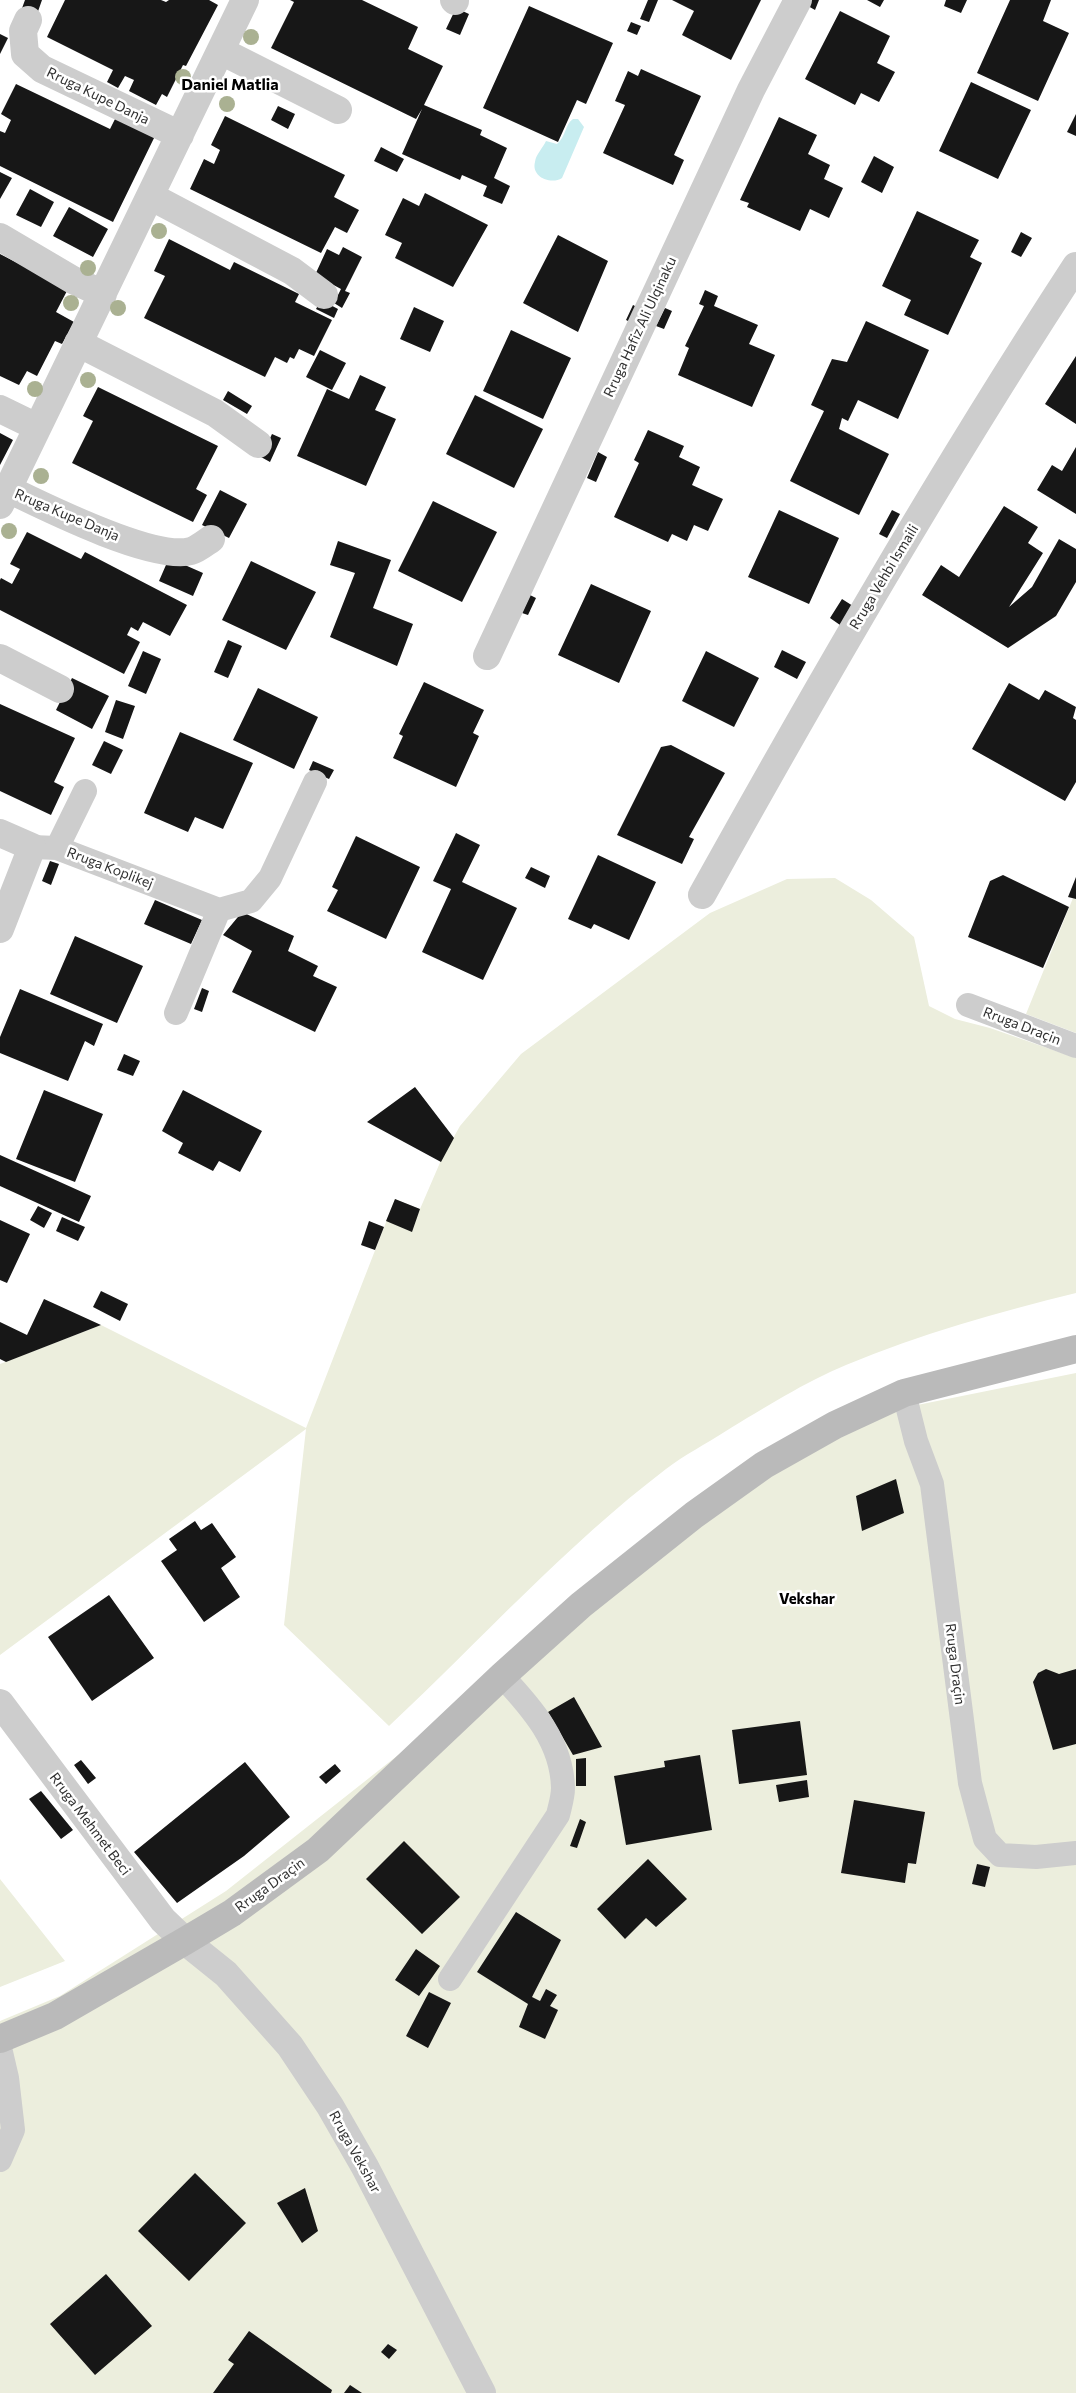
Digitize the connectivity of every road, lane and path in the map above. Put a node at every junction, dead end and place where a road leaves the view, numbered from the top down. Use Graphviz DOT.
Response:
graph roads {
  1 [pos="245,0"];
  2 [pos="798,0"];
  3 [pos="28,20"];
  4 [pos="221,51"];
  5 [pos="338,110"];
  6 [pos="180,135"];
  7 [pos="150,196"];
  8 [pos="0,237"];
  9 [pos="1076,266"];
  10 [pos="103,294"];
  11 [pos="324,295"];
  12 [pos="78,342"];
  13 [pos="0,409"];
  14 [pos="37,427"];
  15 [pos="258,444"];
  16 [pos="4,497"];
  17 [pos="211,540"];
  18 [pos="487,656"];
  19 [pos="0,658"];
  20 [pos="60,688"];
  21 [pos="315,782"];
  22 [pos="85,791"];
  23 [pos="0,833"];
  24 [pos="45,848"];
  25 [pos="702,894"];
  26 [pos="219,910"];
  27 [pos="0,929"];
  28 [pos="968,1005"];
  29 [pos="176,1013"];
  30 [pos="1076,1046"];
  31 [pos="1076,1349"];
  32 [pos="904,1393"];
  33 [pos="502,1676"];
  34 [pos="0,1703"];
  35 [pos="1076,1853"];
  36 [pos="185,1941"];
  37 [pos="450,1979"];
  38 [pos="0,2039"];
  39 [pos="0,2048"];
  40 [pos="0,2160"];
  41 [pos="482,2393"];
  1 -- 4 [label="street, Rruga Kupe Danja"];
  2 -- 18 [label="street, Rruga Hafiz Ali Ulqinaku"];
  3 -- 6 [label="street, Rruga Kupe Danja"];
  4 -- 5 [label="street"];
  4 -- 6 [label="street, Rruga Kupe Danja"];
  6 -- 7 [label="street, Rruga Kupe Danja"];
  7 -- 10 [label="street, Rruga Kupe Danja"];
  7 -- 11 [label="street"];
  8 -- 10 [label="street"];
  9 -- 25 [label="street, Rruga Vehbi Ismaili"];
  10 -- 12 [label="street, Rruga Kupe Danja"];
  12 -- 14 [label="street, Rruga Kupe Danja"];
  12 -- 15 [label="street"];
  13 -- 14 [label="street"];
  14 -- 16 [label="street, Rruga Kupe Danja"];
  16 -- 17 [label="street, Rruga Kupe Danja"];
  19 -- 20 [label="street"];
  21 -- 26 [label="lane"];
  22 -- 24 [label="lane"];
  23 -- 24 [label="street, Rruga Koplikej"];
  24 -- 26 [label="lane, Rruga Koplikej"];
  24 -- 27 [label="street"];
  26 -- 29 [label="lane"];
  28 -- 30 [label="lane, Rruga Draçin"];
  31 -- 32 [label="main road, Rruga Draçin"];
  32 -- 33 [label="main road, Rruga Draçin"];
  32 -- 35 [label="lane, Rruga Draçin"];
  33 -- 36 [label="main road, Rruga Draçin"];
  33 -- 37 [label="lane"];
  34 -- 36 [label="street, Rruga Mehmet Beci"];
  36 -- 38 [label="main road, Rruga Draçin"];
  36 -- 41 [label="street, Rruga Vekshar"];
  39 -- 40 [label="lane"];
}
